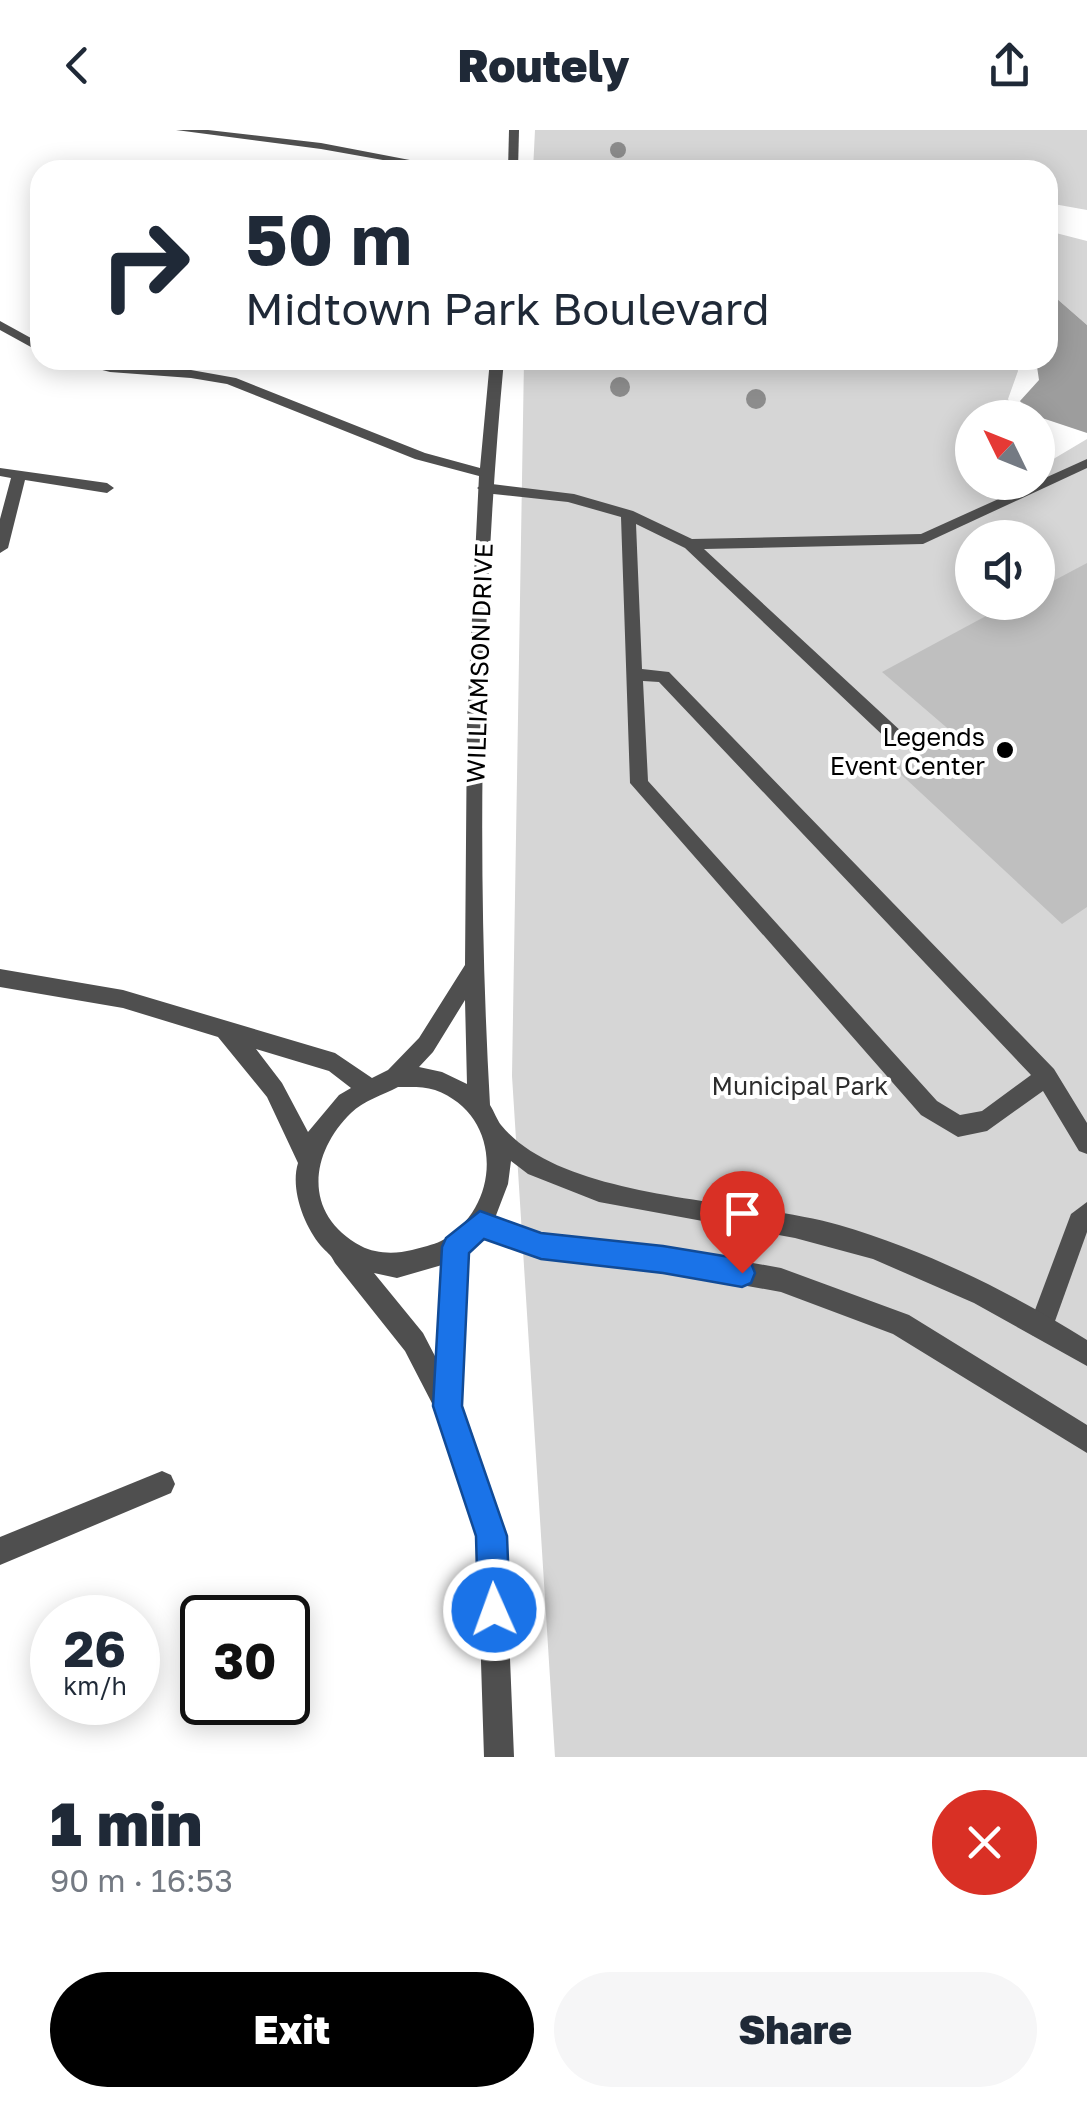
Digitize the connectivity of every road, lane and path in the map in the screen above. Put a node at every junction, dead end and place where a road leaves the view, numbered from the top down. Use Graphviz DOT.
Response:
graph roads {
  1 [pos="181,130"];
  2 [pos="328,130"];
  3 [pos="514,130"];
  4 [pos="321,146"];
  5 [pos="400,160"];
  6 [pos="512,160"];
  7 [pos="0,325"];
  8 [pos="30,342"];
  9 [pos="115,370"];
  10 [pos="497,370"];
  11 [pos="1087,462"];
  12 [pos="0,472"];
  13 [pos="19,474"];
  14 [pos="484,481"];
  15 [pos="107,488"];
  16 [pos="628,514"];
  17 [pos="690,544"];
  18 [pos="0,548"];
  19 [pos="634,674"];
  20 [pos="897,738"];
  21 [pos="475,966"];
  22 [pos="0,978"];
  23 [pos="224,1030"];
  24 [pos="1046,1076"];
  25 [pos="396,1077"];
  26 [pos="366,1087"];
  27 [pos="479,1107"];
  28 [pos="494,1132"];
  29 [pos="1087,1144"];
  30 [pos="308,1159"];
  31 [pos="1087,1214"];
  32 [pos="480,1224"];
  33 [pos="334,1244"];
  34 [pos="456,1247"];
  35 [pos="1041,1326"];
  36 [pos="1087,1354"];
  37 [pos="447,1406"];
  38 [pos="1087,1440"];
  39 [pos="162,1484"];
  40 [pos="0,1551"];
  41 [pos="499,1757"];
  1 -- 4 [label="street"];
  2 -- 4 [label="street"];
  3 -- 6 [label="street"];
  4 -- 5 [label="street"];
  7 -- 8 [label="street"];
  9 -- 14 [label="street"];
  10 -- 14 [label="street, WILLIAMSON DRIVE"];
  11 -- 17 [label="street"];
  12 -- 13 [label="street"];
  13 -- 15 [label="street"];
  13 -- 18 [label="street"];
  14 -- 16 [label="street"];
  14 -- 21 [label="street, WILLIAMSON DRIVE"];
  16 -- 17 [label="street"];
  16 -- 19 [label="street"];
  17 -- 20 [label="street"];
  19 -- 24 [label="street"];
  19 -- 24 [label="street"];
  21 -- 25 [label="street"];
  21 -- 27 [label="street, WILLIAMSON DRIVE"];
  22 -- 23 [label="street"];
  23 -- 26 [label="street"];
  23 -- 30 [label="street"];
  24 -- 29 [label="street"];
  25 -- 26 [label="street"];
  25 -- 27 [label="street"];
  26 -- 30 [label="street"];
  27 -- 28 [label="street"];
  28 -- 32 [label="street"];
  28 -- 35 [label="street"];
  30 -- 33 [label="street"];
  31 -- 35 [label="street"];
  32 -- 34 [label="street"];
  32 -- 38 [label="street"];
  33 -- 34 [label="street"];
  33 -- 37 [label="street"];
  34 -- 37 [label="street"];
  35 -- 36 [label="street"];
  37 -- 41 [label="street"];
  39 -- 40 [label="street"];
}
